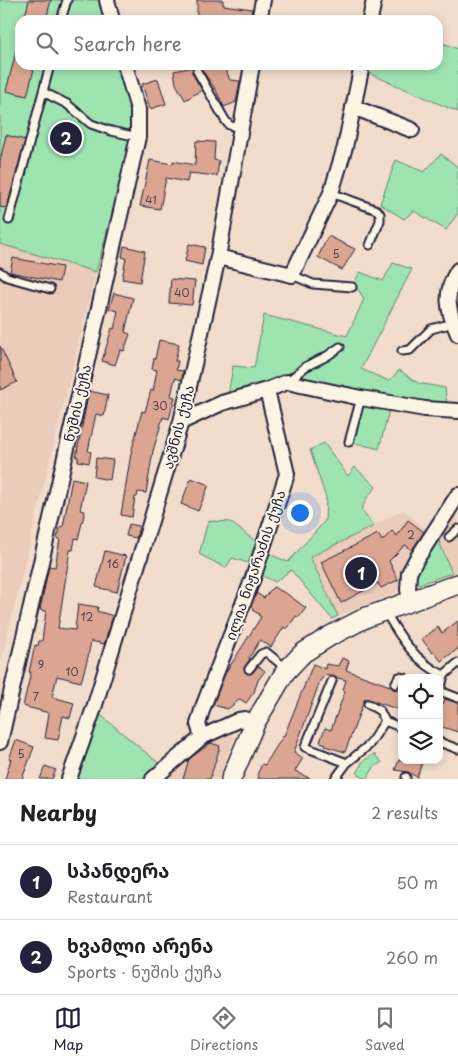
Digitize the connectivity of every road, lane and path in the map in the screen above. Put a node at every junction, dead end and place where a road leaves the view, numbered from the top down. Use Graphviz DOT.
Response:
graph roads {
  1 [pos="67,0"];
  2 [pos="107,0"];
  3 [pos="263,0"];
  4 [pos="374,0"];
  5 [pos="63,15"];
  6 [pos="111,15"];
  7 [pos="260,15"];
  8 [pos="371,15"];
  9 [pos="49,70"];
  10 [pos="126,70"];
  11 [pos="251,70"];
  12 [pos="361,70"];
  13 [pos="197,71"];
  14 [pos="43,92"];
  15 [pos="353,107"];
  16 [pos="242,129"];
  17 [pos="412,130"];
  18 [pos="138,137"];
  19 [pos="331,192"];
  20 [pos="9,220"];
  21 [pos="370,245"];
  22 [pos="218,257"];
  23 [pos="458,270"];
  24 [pos="0,272"];
  25 [pos="292,275"];
  26 [pos="352,287"];
  27 [pos="50,289"];
  28 [pos="455,328"];
  29 [pos="340,347"];
  30 [pos="402,351"];
  31 [pos="287,382"];
  32 [pos="267,390"];
  33 [pos="361,398"];
  34 [pos="458,411"];
  35 [pos="181,422"];
  36 [pos="349,442"];
  37 [pos="458,495"];
  38 [pos="458,529"];
  39 [pos="449,537"];
  40 [pos="458,584"];
  41 [pos="412,601"];
  42 [pos="384,611"];
  43 [pos="458,663"];
  44 [pos="249,668"];
  45 [pos="288,669"];
  46 [pos="444,675"];
  47 [pos="398,678"];
  48 [pos="443,679"];
  49 [pos="332,681"];
  50 [pos="394,684"];
  51 [pos="443,691"];
  52 [pos="458,698"];
  53 [pos="368,704"];
  54 [pos="385,721"];
  55 [pos="255,723"];
  56 [pos="398,726"];
  57 [pos="202,737"];
  58 [pos="0,742"];
  59 [pos="443,743"];
  60 [pos="458,749"];
  61 [pos="347,763"];
  62 [pos="69,779"];
  63 [pos="153,779"];
  64 [pos="231,779"];
  65 [pos="335,779"];
  1 -- 5 [label="lane"];
  2 -- 6 [label="street"];
  3 -- 7 [label="street"];
  4 -- 8 [label="street"];
  9 -- 14 [label="lane"];
  10 -- 18 [label="street, ნუშის ქუჩა"];
  11 -- 16 [label="street, ავშნის ქუჩა"];
  12 -- 15 [label="street"];
  13 -- 16 [label="lane"];
  14 -- 18 [label="lane"];
  14 -- 20 [label="lane"];
  15 -- 17 [label="street"];
  15 -- 19 [label="street"];
  16 -- 22 [label="street, ავშნის ქუჩა"];
  18 -- 58 [label="street, ნუშის ქუჩა"];
  19 -- 21 [label="lane"];
  19 -- 25 [label="street"];
  22 -- 25 [label="street"];
  22 -- 35 [label="street, ავშნის ქუჩა"];
  23 -- 28 [label="street"];
  24 -- 27 [label="lane"];
  25 -- 26 [label="lane"];
  28 -- 30 [label="lane"];
  29 -- 31 [label="lane"];
  31 -- 32 [label="street"];
  31 -- 33 [label="street"];
  32 -- 35 [label="street"];
  32 -- 57 [label="street, ილია ნიჟარაძის ქუჩა"];
  33 -- 34 [label="street"];
  33 -- 36 [label="lane"];
  35 -- 62 [label="street, ავშნის ქუჩა"];
  37 -- 41 [label="street"];
  38 -- 39 [label="lane"];
  40 -- 41 [label="main road"];
  41 -- 42 [label="main road"];
  42 -- 45 [label="main road"];
  42 -- 46 [label="lane"];
  43 -- 46 [label="lane"];
  44 -- 45 [label="lane"];
  45 -- 55 [label="main road"];
  46 -- 48 [label="lane"];
  47 -- 50 [label="lane"];
  49 -- 61 [label="lane"];
  51 -- 52 [label="lane"];
  53 -- 54 [label="lane"];
  54 -- 56 [label="lane"];
  54 -- 61 [label="lane"];
  55 -- 57 [label="street"];
  55 -- 64 [label="main road"];
  57 -- 63 [label="street"];
  59 -- 60 [label="lane"];
  61 -- 65 [label="lane"];
}
